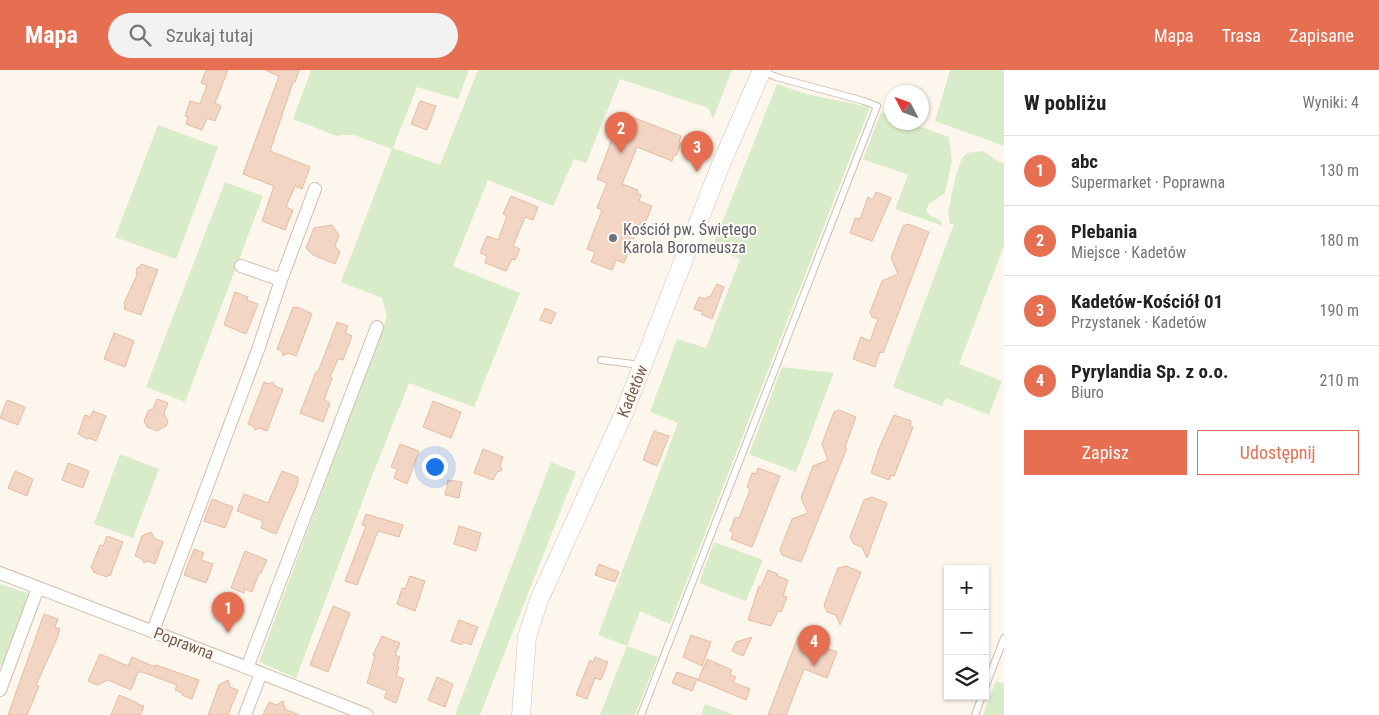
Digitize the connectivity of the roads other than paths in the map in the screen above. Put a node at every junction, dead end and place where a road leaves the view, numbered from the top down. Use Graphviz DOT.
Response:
graph roads {
  1 [pos="762,70"];
  2 [pos="315,189"];
  3 [pos="242,266"];
  4 [pos="281,280"];
  5 [pos="377,328"];
  6 [pos="601,360"];
  7 [pos="642,365"];
  8 [pos="0,573"];
  9 [pos="38,588"];
  10 [pos="153,631"];
  11 [pos="1004,638"];
  12 [pos="247,668"];
  13 [pos="261,673"];
  14 [pos="989,677"];
  15 [pos="0,690"];
  16 [pos="981,700"];
  17 [pos="245,715"];
  18 [pos="366,715"];
  19 [pos="521,715"];
  20 [pos="641,715"];
  21 [pos="975,715"];
  1 -- 7 [label="street, Kadetów"];
  1 -- 20 [label="lane"];
  2 -- 4 [label="street"];
  3 -- 4 [label="street"];
  4 -- 10 [label="street"];
  5 -- 12 [label="street"];
  6 -- 7 [label="lane"];
  7 -- 19 [label="street, Kadetów"];
  8 -- 9 [label="street, Poprawna"];
  9 -- 10 [label="street, Poprawna"];
  9 -- 15 [label="street"];
  10 -- 12 [label="street, Poprawna"];
  11 -- 14 [label="lane"];
  12 -- 13 [label="street, Poprawna"];
  13 -- 17 [label="street"];
  13 -- 18 [label="street, Poprawna"];
  16 -- 21 [label="lane"];
}
